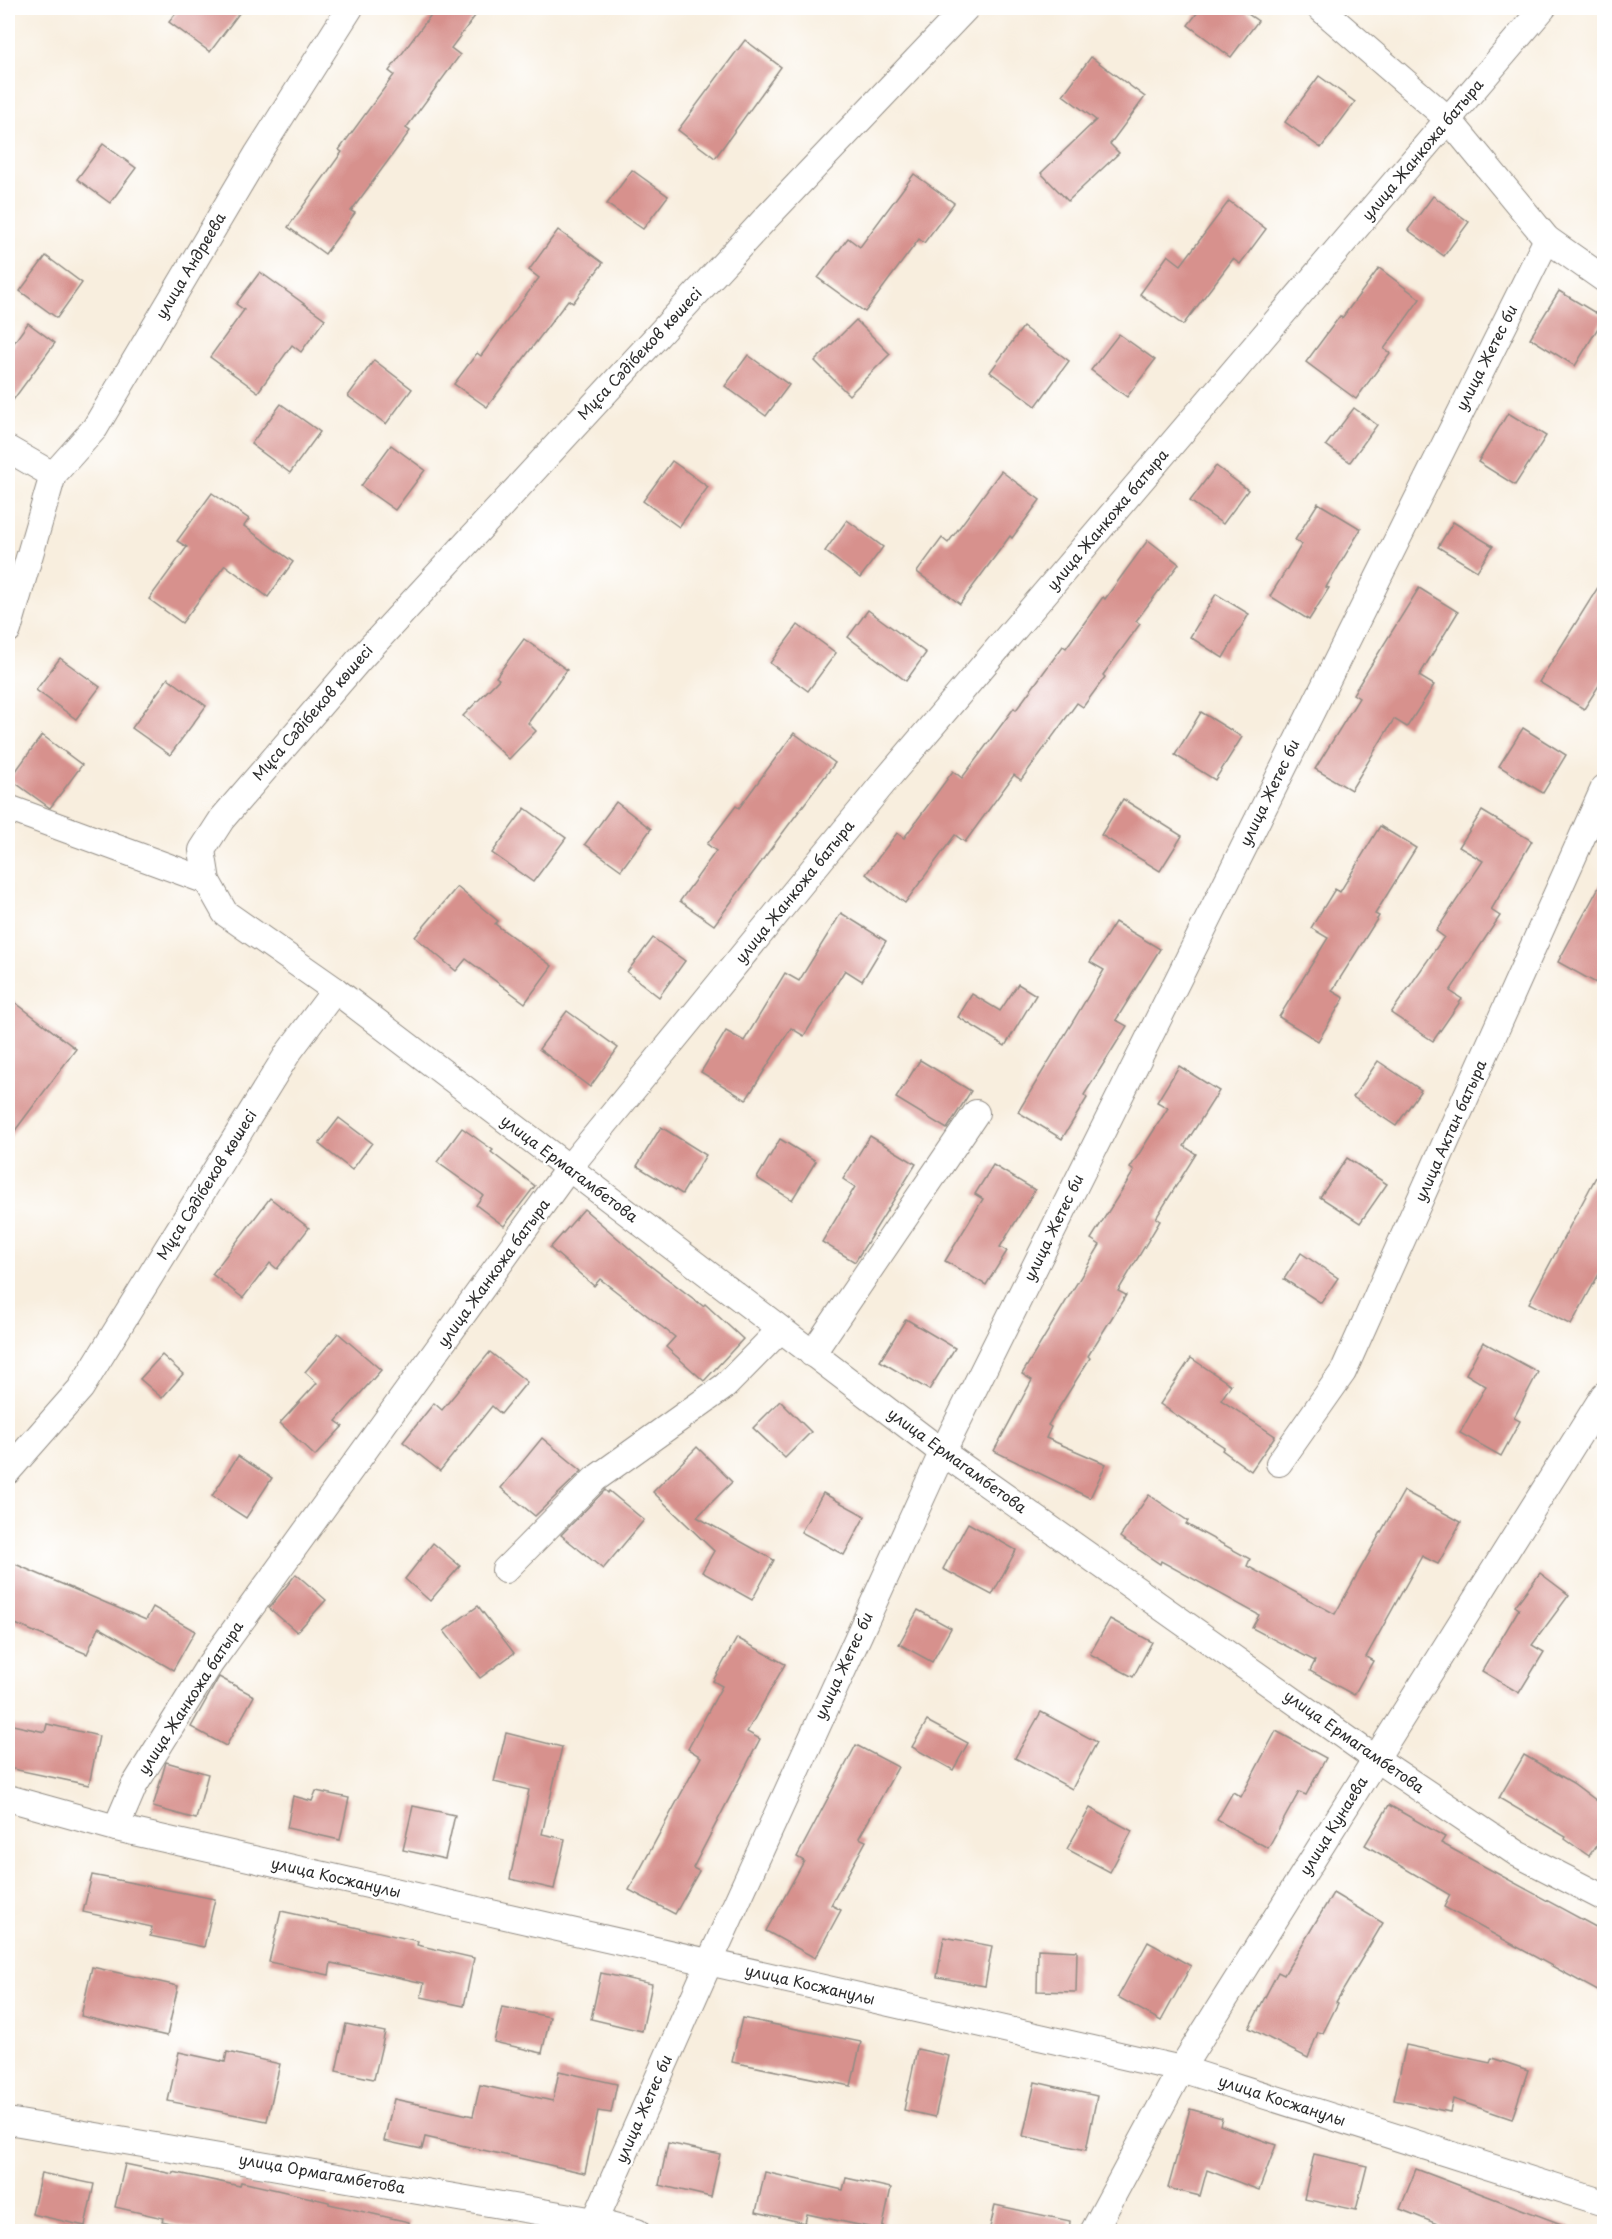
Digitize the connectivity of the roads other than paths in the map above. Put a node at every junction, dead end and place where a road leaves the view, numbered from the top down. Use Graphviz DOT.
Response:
graph roads {
  1 [pos="350,8"];
  2 [pos="966,8"];
  3 [pos="1320,8"];
  4 [pos="1543,8"];
  5 [pos="1449,120"];
  6 [pos="1547,239"];
  7 [pos="1605,279"];
  8 [pos="8,449"];
  9 [pos="53,475"];
  10 [pos="8,630"];
  11 [pos="1605,788"];
  12 [pos="8,808"];
  13 [pos="207,881"];
  14 [pos="334,990"];
  15 [pos="976,1113"];
  16 [pos="568,1169"];
  17 [pos="780,1330"];
  18 [pos="812,1354"];
  19 [pos="1605,1395"];
  20 [pos="942,1452"];
  21 [pos="1279,1463"];
  22 [pos="8,1471"];
  23 [pos="505,1570"];
  24 [pos="1376,1759"];
  25 [pos="8,1798"];
  26 [pos="116,1828"];
  27 [pos="1605,1898"];
  28 [pos="709,1963"];
  29 [pos="1181,2069"];
  30 [pos="8,2121"];
  31 [pos="1605,2203"];
  32 [pos="593,2226"];
  33 [pos="637,2232"];
  34 [pos="1093,2232"];
  1 -- 9 [label="street, улица Андреева"];
  2 -- 13 [label="street, Мұса Сәдібеков көшесі"];
  3 -- 5 [label="street"];
  4 -- 5 [label="street, улица Жанкожа батыра"];
  5 -- 6 [label="street"];
  5 -- 16 [label="street, улица Жанкожа батыра"];
  6 -- 7 [label="street"];
  6 -- 20 [label="street, улица Жетес би"];
  8 -- 9 [label="street"];
  9 -- 10 [label="street"];
  11 -- 21 [label="street, улица Актан батыра"];
  12 -- 13 [label="street"];
  13 -- 14 [label="street, Мұса Сәдібеков көшесі"];
  14 -- 16 [label="street, улица Ермагамбетова"];
  14 -- 22 [label="street, Мұса Сәдібеков көшесі"];
  15 -- 18 [label="street"];
  16 -- 17 [label="street, улица Ермагамбетова"];
  16 -- 26 [label="street, улица Жанкожа батыра"];
  17 -- 18 [label="street, улица Ермагамбетова"];
  17 -- 23 [label="street"];
  18 -- 20 [label="street, улица Ермагамбетова"];
  19 -- 24 [label="street, улица Кунаева"];
  20 -- 24 [label="street, улица Ермагамбетова"];
  20 -- 28 [label="street, улица Жетес би"];
  24 -- 27 [label="street, улица Ермагамбетова"];
  24 -- 29 [label="street, улица Кунаева"];
  25 -- 26 [label="street, улица Косжанулы"];
  26 -- 28 [label="street, улица Косжанулы"];
  28 -- 29 [label="street, улица Косжанулы"];
  28 -- 32 [label="street, улица Жетес би"];
  29 -- 31 [label="street, улица Косжанулы"];
  29 -- 34 [label="street, улица Кунаева"];
  30 -- 32 [label="street, улица Ормагамбетова"];
  32 -- 33 [label="street, улица Ормагамбетова"];
}
